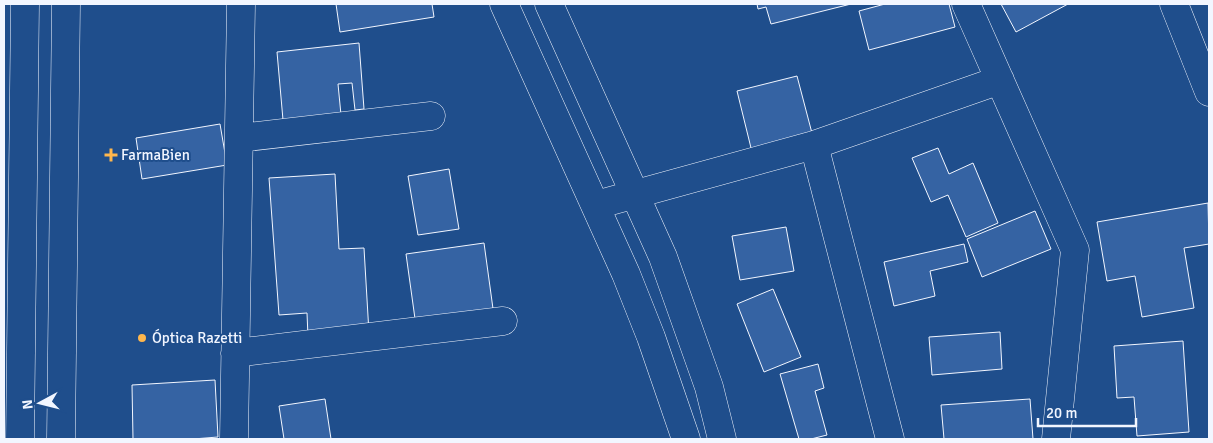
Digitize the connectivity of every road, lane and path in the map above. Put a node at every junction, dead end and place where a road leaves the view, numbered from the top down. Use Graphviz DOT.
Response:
graph roads {
  1 [pos="25,4"];
  2 [pos="66,4"];
  3 [pos="241,4"];
  4 [pos="504,4"];
  5 [pos="549,4"];
  6 [pos="966,4"];
  7 [pos="1174,4"];
  8 [pos="1000,80"];
  9 [pos="1209,92"];
  10 [pos="431,116"];
  11 [pos="239,138"];
  12 [pos="814,145"];
  13 [pos="635,195"];
  14 [pos="596,205"];
  15 [pos="503,321"];
  16 [pos="235,353"];
  17 [pos="20,439"];
  18 [pos="61,439"];
  19 [pos="234,439"];
  20 [pos="686,439"];
  21 [pos="722,439"];
  22 [pos="890,439"];
  23 [pos="1056,439"];
  1 -- 17 [label="street"];
  2 -- 18 [label="street"];
  3 -- 11 [label="street"];
  4 -- 14 [label="street"];
  5 -- 13 [label="street"];
  6 -- 8 [label="street"];
  7 -- 9 [label="street"];
  8 -- 12 [label="street"];
  8 -- 23 [label="street"];
  10 -- 11 [label="street"];
  11 -- 16 [label="street"];
  12 -- 13 [label="street"];
  12 -- 22 [label="street"];
  13 -- 14 [label="street"];
  13 -- 21 [label="street"];
  14 -- 20 [label="street"];
  15 -- 16 [label="street"];
  16 -- 19 [label="street"];
}
